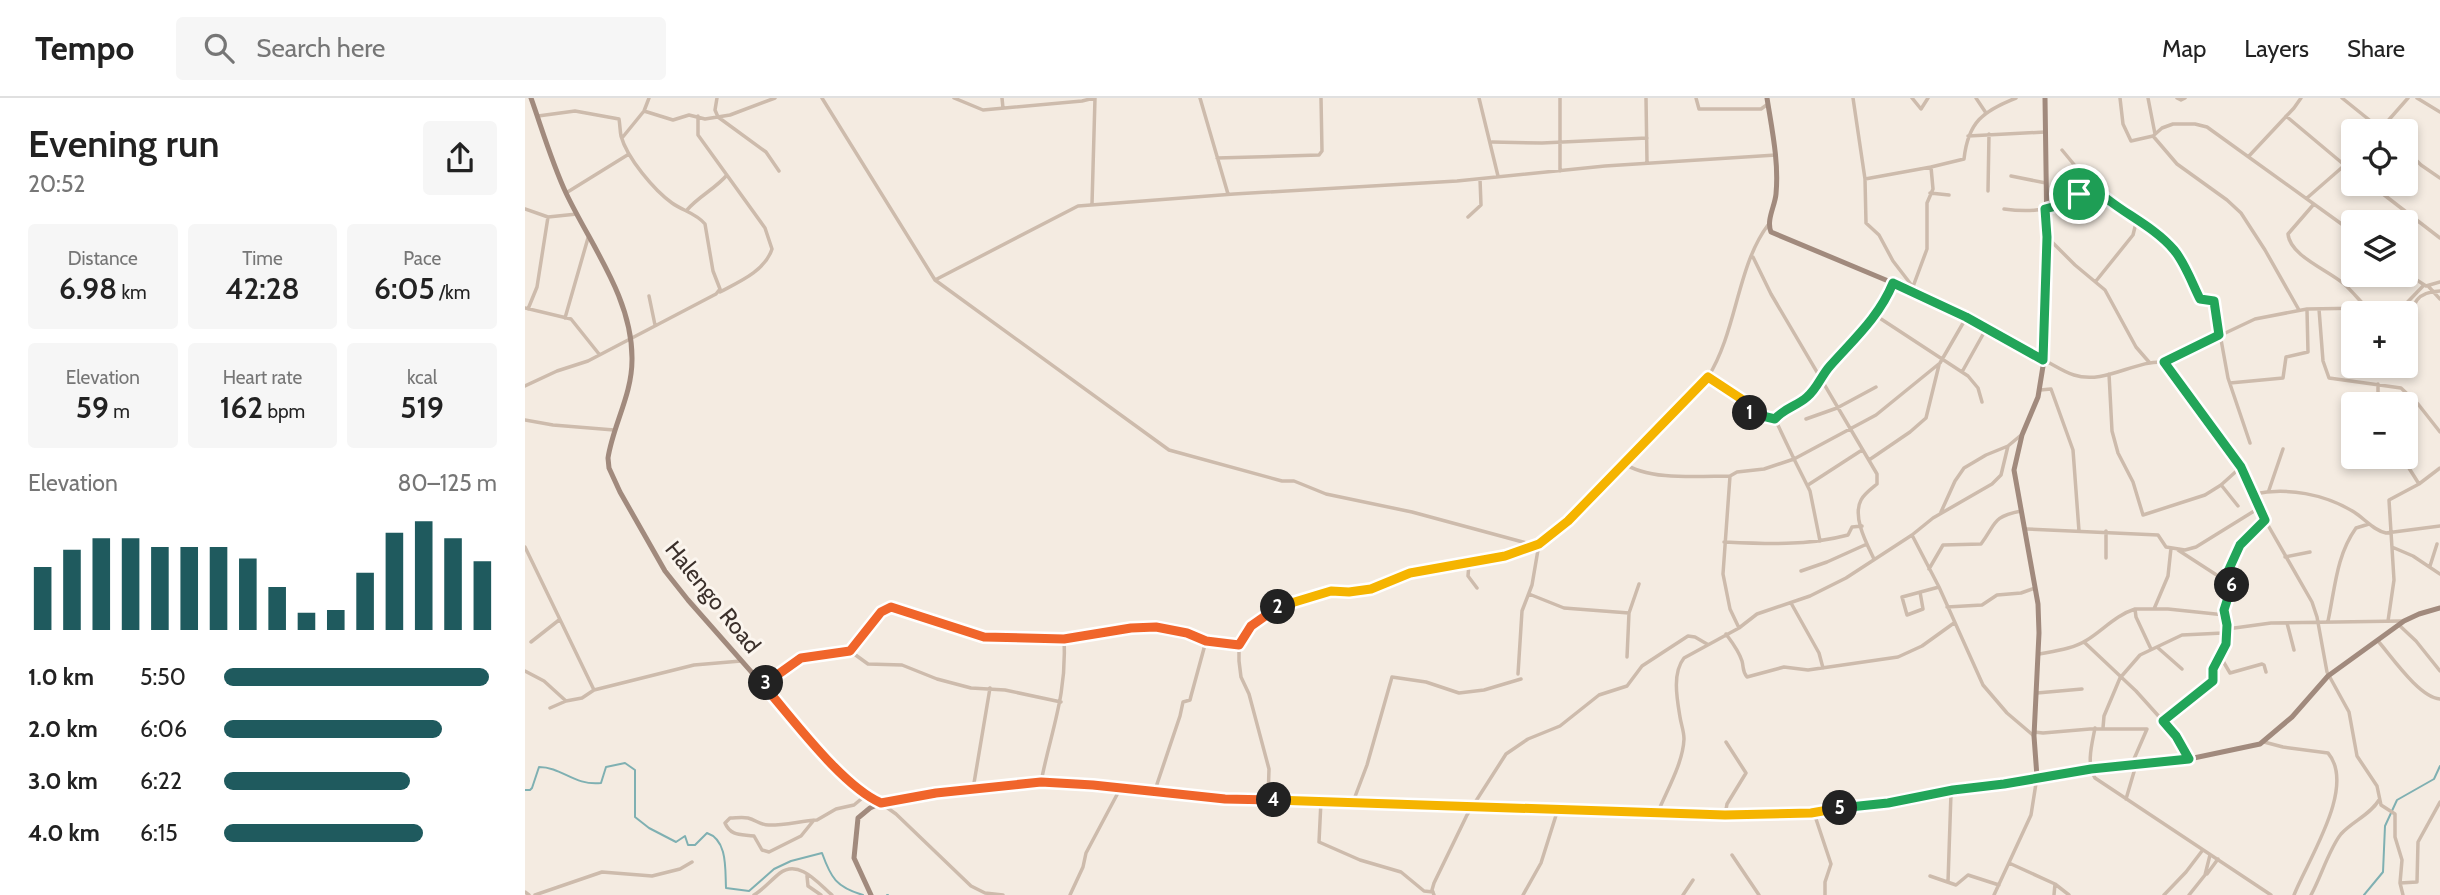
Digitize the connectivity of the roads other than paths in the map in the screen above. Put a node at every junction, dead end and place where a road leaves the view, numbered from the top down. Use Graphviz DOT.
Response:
graph roads {
  1 [pos="531,98"];
  2 [pos="649,98"];
  3 [pos="717,98"];
  4 [pos="775,98"];
  5 [pos="822,98"];
  6 [pos="954,98"];
  7 [pos="1002,98"];
  8 [pos="1095,98"];
  9 [pos="1200,98"];
  10 [pos="1321,98"];
  11 [pos="1479,98"];
  12 [pos="1560,98"];
  13 [pos="1646,98"];
  14 [pos="1696,98"];
  15 [pos="1853,98"];
  16 [pos="1912,98"];
  17 [pos="1928,98"];
  18 [pos="1976,98"];
  19 [pos="2016,98"];
  20 [pos="2045,98"];
  21 [pos="2120,98"];
  22 [pos="2148,98"];
  23 [pos="2177,98"];
  24 [pos="2185,98"];
  25 [pos="2301,98"];
  26 [pos="2342,98"];
  27 [pos="2408,98"];
  28 [pos="2417,98"];
  29 [pos="1767,101"];
  30 [pos="1003,108"];
  31 [pos="644,111"];
  32 [pos="2440,111"];
  33 [pos="1986,113"];
  34 [pos="538,116"];
  35 [pos="698,116"];
  36 [pos="2286,116"];
  37 [pos="718,117"];
  38 [pos="2367,119"];
  39 [pos="2391,119"];
  40 [pos="2045,132"];
  41 [pos="1989,134"];
  42 [pos="2154,135"];
  43 [pos="1968,136"];
  44 [pos="622,138"];
  45 [pos="1647,138"];
  46 [pos="1492,142"];
  47 [pos="1560,142"];
  48 [pos="2062,150"];
  49 [pos="629,154"];
  50 [pos="1776,155"];
  51 [pos="2249,156"];
  52 [pos="1217,158"];
  53 [pos="2418,162"];
  54 [pos="1647,163"];
  55 [pos="2341,164"];
  56 [pos="1931,167"];
  57 [pos="1560,170"];
  58 [pos="2341,170"];
  59 [pos="779,171"];
  60 [pos="727,175"];
  61 [pos="1498,176"];
  62 [pos="2011,176"];
  63 [pos="2440,178"];
  64 [pos="1865,179"];
  65 [pos="1480,180"];
  66 [pos="2046,183"];
  67 [pos="2091,185"];
  68 [pos="1988,191"];
  69 [pos="1930,193"];
  70 [pos="566,194"];
  71 [pos="1228,194"];
  72 [pos="1949,195"];
  73 [pos="2386,196"];
  74 [pos="2307,198"];
  75 [pos="2314,204"];
  76 [pos="1092,205"];
  77 [pos="525,209"];
  78 [pos="2004,209"];
  79 [pos="2045,209"];
  80 [pos="687,210"];
  81 [pos="578,214"];
  82 [pos="1468,217"];
  83 [pos="548,218"];
  84 [pos="2137,219"];
  85 [pos="2341,224"];
  86 [pos="1768,225"];
  87 [pos="589,236"];
  88 [pos="2047,237"];
  89 [pos="2440,238"];
  90 [pos="1752,255"];
  91 [pos="935,280"];
  92 [pos="2418,281"];
  93 [pos="2096,282"];
  94 [pos="2440,282"];
  95 [pos="1893,283"];
  96 [pos="2426,286"];
  97 [pos="1912,289"];
  98 [pos="2437,291"];
  99 [pos="719,292"];
  100 [pos="649,296"];
  101 [pos="2440,299"];
  102 [pos="2360,301"];
  103 [pos="2410,301"];
  104 [pos="2418,301"];
  105 [pos="527,309"];
  106 [pos="2307,309"];
  107 [pos="2319,309"];
  108 [pos="2341,309"];
  109 [pos="2299,310"];
  110 [pos="1875,316"];
  111 [pos="1966,317"];
  112 [pos="565,318"];
  113 [pos="655,325"];
  114 [pos="1986,329"];
  115 [pos="2219,335"];
  116 [pos="631,338"];
  117 [pos="599,355"];
  118 [pos="2043,360"];
  119 [pos="1941,361"];
  120 [pos="2149,362"];
  121 [pos="2164,362"];
  122 [pos="1962,372"];
  123 [pos="2109,374"];
  124 [pos="1708,377"];
  125 [pos="1821,378"];
  126 [pos="2229,383"];
  127 [pos="2378,384"];
  128 [pos="525,386"];
  129 [pos="1876,387"];
  130 [pos="2040,390"];
  131 [pos="2378,392"];
  132 [pos="1982,402"];
  133 [pos="1837,408"];
  134 [pos="1775,419"];
  135 [pos="1806,419"];
  136 [pos="525,420"];
  137 [pos="1852,428"];
  138 [pos="616,430"];
  139 [pos="2440,432"];
  140 [pos="2022,435"];
  141 [pos="2250,443"];
  142 [pos="2008,446"];
  143 [pos="2283,449"];
  144 [pos="1862,450"];
  145 [pos="1794,459"];
  146 [pos="1869,460"];
  147 [pos="1625,463"];
  148 [pos="2241,467"];
  149 [pos="2440,468"];
  150 [pos="2410,469"];
  151 [pos="1730,476"];
  152 [pos="2419,484"];
  153 [pos="1808,485"];
  154 [pos="2221,485"];
  155 [pos="2269,491"];
  156 [pos="2254,494"];
  157 [pos="2238,506"];
  158 [pos="2259,508"];
  159 [pos="2021,511"];
  160 [pos="1940,513"];
  161 [pos="2265,520"];
  162 [pos="2369,524"];
  163 [pos="1862,526"];
  164 [pos="2440,526"];
  165 [pos="2026,529"];
  166 [pos="2079,531"];
  167 [pos="2106,531"];
  168 [pos="2391,533"];
  169 [pos="1912,534"];
  170 [pos="1820,541"];
  171 [pos="1724,542"];
  172 [pos="1867,544"];
  173 [pos="2437,544"];
  174 [pos="1538,545"];
  175 [pos="525,547"];
  176 [pos="2392,547"];
  177 [pos="2171,548"];
  178 [pos="2178,550"];
  179 [pos="2309,552"];
  180 [pos="2285,557"];
  181 [pos="2106,558"];
  182 [pos="1874,559"];
  183 [pos="1469,564"];
  184 [pos="2430,566"];
  185 [pos="1929,569"];
  186 [pos="1801,571"];
  187 [pos="2440,574"];
  188 [pos="2225,578"];
  189 [pos="1639,584"];
  190 [pos="1939,587"];
  191 [pos="1476,588"];
  192 [pos="2035,588"];
  193 [pos="1920,592"];
  194 [pos="1529,594"];
  195 [pos="1791,603"];
  196 [pos="1947,607"];
  197 [pos="2154,608"];
  198 [pos="2440,608"];
  199 [pos="2135,609"];
  200 [pos="1629,613"];
  201 [pos="2225,615"];
  202 [pos="560,619"];
  203 [pos="2328,621"];
  204 [pos="2388,621"];
  205 [pos="2287,622"];
  206 [pos="2318,622"];
  207 [pos="1954,623"];
  208 [pos="2401,623"];
  209 [pos="1739,628"];
  210 [pos="2226,630"];
  211 [pos="1726,634"];
  212 [pos="1064,639"];
  213 [pos="1206,641"];
  214 [pos="2378,641"];
  215 [pos="531,642"];
  216 [pos="2084,642"];
  217 [pos="1707,644"];
  218 [pos="1239,645"];
  219 [pos="2157,647"];
  220 [pos="2151,649"];
  221 [pos="2294,650"];
  222 [pos="850,651"];
  223 [pos="2039,654"];
  224 [pos="2220,656"];
  225 [pos="1627,657"];
  226 [pos="741,661"];
  227 [pos="1823,668"];
  228 [pos="2182,669"];
  229 [pos="525,671"];
  230 [pos="2440,671"];
  231 [pos="2266,672"];
  232 [pos="1518,674"];
  233 [pos="2328,676"];
  234 [pos="2120,678"];
  235 [pos="1521,679"];
  236 [pos="764,686"];
  237 [pos="990,688"];
  238 [pos="2082,689"];
  239 [pos="594,690"];
  240 [pos="2035,693"];
  241 [pos="2440,699"];
  242 [pos="566,701"];
  243 [pos="1061,702"];
  244 [pos="550,708"];
  245 [pos="2163,721"];
  246 [pos="2095,728"];
  247 [pos="2103,728"];
  248 [pos="2034,734"];
  249 [pos="2264,741"];
  250 [pos="1726,742"];
  251 [pos="2189,759"];
  252 [pos="2136,765"];
  253 [pos="2091,769"];
  254 [pos="2037,777"];
  255 [pos="1041,782"];
  256 [pos="974,789"];
  257 [pos="1120,789"];
  258 [pos="1951,790"];
  259 [pos="1154,792"];
  260 [pos="866,795"];
  261 [pos="2126,799"];
  262 [pos="1268,800"];
  263 [pos="2379,800"];
  264 [pos="1321,801"];
  265 [pos="1353,802"];
  266 [pos="2440,802"];
  267 [pos="881,803"];
  268 [pos="1474,805"];
  269 [pos="1558,809"];
  270 [pos="1658,812"];
  271 [pos="1814,813"];
  272 [pos="1725,815"];
  273 [pos="814,820"];
  274 [pos="2202,851"];
  275 [pos="1732,855"];
  276 [pos="2210,855"];
  277 [pos="2218,859"];
  278 [pos="692,862"];
  279 [pos="2009,863"];
  280 [pos="807,874"];
  281 [pos="2205,875"];
  282 [pos="1930,876"];
  283 [pos="1693,880"];
  284 [pos="1948,882"];
  285 [pos="2400,883"];
  286 [pos="2055,884"];
  287 [pos="1999,885"];
  288 [pos="1422,893"];
  289 [pos="1434,893"];
  290 [pos="535,895"];
  291 [pos="754,895"];
  292 [pos="821,895"];
  293 [pos="832,895"];
  294 [pos="871,895"];
  295 [pos="1003,895"];
  296 [pos="1070,895"];
  297 [pos="1523,895"];
  298 [pos="1683,895"];
  299 [pos="1759,895"];
  300 [pos="1825,895"];
  301 [pos="1994,895"];
  302 [pos="2054,895"];
  303 [pos="2069,895"];
  304 [pos="2164,895"];
  305 [pos="2189,895"];
  306 [pos="2271,895"];
  307 [pos="2294,895"];
  308 [pos="2311,895"];
  309 [pos="2403,895"];
  1 -- 34 [label="street, Halengo Road"];
  2 -- 31 [label="street"];
  3 -- 37 [label="street"];
  4 -- 37 [label="street"];
  5 -- 91 [label="street"];
  6 -- 30 [label="street"];
  7 -- 30 [label="street"];
  8 -- 30 [label="street"];
  8 -- 76 [label="street"];
  9 -- 52 [label="street"];
  10 -- 52 [label="street"];
  11 -- 46 [label="street"];
  12 -- 47 [label="street"];
  13 -- 45 [label="street"];
  14 -- 29 [label="street"];
  15 -- 64 [label="street"];
  16 -- 17 [label="street"];
  18 -- 33 [label="street"];
  19 -- 33 [label="street"];
  20 -- 40 [label="street"];
  21 -- 42 [label="street"];
  22 -- 42 [label="street"];
  23 -- 24 [label="street"];
  25 -- 36 [label="street"];
  26 -- 38 [label="street"];
  27 -- 39 [label="street"];
  28 -- 32 [label="street"];
  29 -- 50 [label="street"];
  31 -- 35 [label="street"];
  31 -- 44 [label="street"];
  33 -- 43 [label="street"];
  34 -- 44 [label="street"];
  34 -- 70 [label="street, Halengo Road"];
  35 -- 37 [label="street"];
  35 -- 60 [label="street"];
  36 -- 51 [label="street"];
  36 -- 55 [label="street"];
  37 -- 59 [label="street"];
  40 -- 41 [label="street"];
  40 -- 66 [label="street"];
  41 -- 43 [label="street"];
  41 -- 68 [label="street"];
  42 -- 51 [label="street"];
  42 -- 109 [label="street"];
  43 -- 56 [label="street"];
  44 -- 49 [label="street"];
  45 -- 47 [label="street"];
  45 -- 54 [label="street"];
  46 -- 47 [label="street"];
  46 -- 61 [label="street"];
  47 -- 57 [label="street"];
  48 -- 67 [label="street"];
  49 -- 70 [label="street"];
  49 -- 80 [label="street"];
  50 -- 54 [label="street"];
  50 -- 86 [label="street"];
  51 -- 74 [label="street"];
  52 -- 71 [label="street"];
  53 -- 63 [label="street"];
  54 -- 57 [label="street"];
  56 -- 64 [label="street"];
  56 -- 69 [label="street"];
  57 -- 61 [label="street"];
  58 -- 74 [label="street"];
  60 -- 80 [label="street"];
  60 -- 99 [label="street"];
  61 -- 65 [label="street"];
  62 -- 66 [label="street"];
  64 -- 97 [label="street"];
  65 -- 71 [label="street"];
  65 -- 82 [label="street"];
  66 -- 79 [label="street"];
  67 -- 79 [label="street"];
  67 -- 84 [label="street"];
  69 -- 72 [label="street"];
  69 -- 97 [label="street"];
  70 -- 81 [label="street, Halengo Road"];
  71 -- 76 [label="street"];
  73 -- 89 [label="street"];
  74 -- 75 [label="street"];
  75 -- 85 [label="street"];
  75 -- 102 [label="street"];
  76 -- 91 [label="street"];
  77 -- 83 [label="street"];
  78 -- 79 [label="street"];
  79 -- 88 [label="street"];
  80 -- 99 [label="street"];
  81 -- 83 [label="street"];
  81 -- 87 [label="street, Halengo Road"];
  83 -- 105 [label="street"];
  84 -- 93 [label="street"];
  84 -- 115 [label="street"];
  86 -- 90 [label="street"];
  86 -- 95 [label="street"];
  87 -- 112 [label="street"];
  87 -- 116 [label="street, Halengo Road"];
  88 -- 93 [label="street"];
  88 -- 118 [label="street"];
  90 -- 124 [label="street"];
  90 -- 125 [label="street"];
  91 -- 174 [label="street"];
  92 -- 96 [label="street"];
  93 -- 120 [label="street"];
  94 -- 96 [label="street"];
  95 -- 97 [label="street"];
  95 -- 110 [label="street"];
  96 -- 98 [label="street"];
  96 -- 103 [label="street"];
  97 -- 111 [label="street"];
  98 -- 101 [label="street"];
  98 -- 104 [label="street"];
  99 -- 113 [label="street"];
  100 -- 113 [label="street"];
  105 -- 112 [label="street"];
  106 -- 107 [label="street"];
  106 -- 109 [label="street"];
  106 -- 126 [label="street"];
  107 -- 108 [label="street"];
  107 -- 127 [label="street"];
  109 -- 115 [label="street"];
  110 -- 119 [label="street"];
  110 -- 125 [label="street"];
  111 -- 114 [label="street"];
  111 -- 119 [label="street"];
  112 -- 117 [label="street"];
  113 -- 116 [label="street"];
  114 -- 118 [label="street"];
  114 -- 122 [label="street"];
  115 -- 121 [label="street"];
  115 -- 126 [label="street"];
  116 -- 117 [label="street"];
  116 -- 138 [label="street, Halengo Road"];
  117 -- 128 [label="street"];
  118 -- 123 [label="street"];
  118 -- 130 [label="street"];
  119 -- 122 [label="street"];
  119 -- 137 [label="street"];
  119 -- 146 [label="street"];
  120 -- 121 [label="street"];
  120 -- 123 [label="street"];
  121 -- 148 [label="street"];
  122 -- 132 [label="street"];
  123 -- 154 [label="street"];
  124 -- 134 [label="street"];
  124 -- 147 [label="street"];
  125 -- 133 [label="street"];
  125 -- 134 [label="street"];
  126 -- 141 [label="street"];
  127 -- 131 [label="street"];
  127 -- 139 [label="street"];
  129 -- 133 [label="street"];
  130 -- 140 [label="street"];
  130 -- 166 [label="street"];
  133 -- 135 [label="street"];
  133 -- 137 [label="street"];
  134 -- 145 [label="street"];
  136 -- 138 [label="street"];
  137 -- 144 [label="street"];
  137 -- 145 [label="street"];
  138 -- 226 [label="street, Halengo Road"];
  140 -- 142 [label="street"];
  140 -- 159 [label="street"];
  142 -- 160 [label="street"];
  142 -- 160 [label="street"];
  143 -- 155 [label="street"];
  144 -- 146 [label="street"];
  144 -- 153 [label="street"];
  145 -- 151 [label="street"];
  145 -- 153 [label="street"];
  146 -- 163 [label="street"];
  147 -- 151 [label="street"];
  147 -- 174 [label="street"];
  148 -- 154 [label="street"];
  148 -- 156 [label="street"];
  149 -- 152 [label="street"];
  150 -- 152 [label="street"];
  151 -- 171 [label="street"];
  152 -- 168 [label="street"];
  153 -- 170 [label="street"];
  154 -- 157 [label="street"];
  155 -- 156 [label="street"];
  155 -- 162 [label="street"];
  156 -- 158 [label="street"];
  158 -- 161 [label="street"];
  158 -- 178 [label="street"];
  159 -- 165 [label="street"];
  159 -- 185 [label="street"];
  160 -- 169 [label="street"];
  161 -- 180 [label="street"];
  161 -- 188 [label="street"];
  162 -- 168 [label="street"];
  162 -- 203 [label="street"];
  163 -- 170 [label="street"];
  163 -- 172 [label="street"];
  164 -- 168 [label="street"];
  165 -- 166 [label="street"];
  165 -- 192 [label="street"];
  166 -- 167 [label="street"];
  167 -- 177 [label="street"];
  167 -- 181 [label="street"];
  168 -- 176 [label="street"];
  169 -- 182 [label="street"];
  169 -- 185 [label="street"];
  170 -- 171 [label="street"];
  171 -- 209 [label="street"];
  172 -- 182 [label="street"];
  172 -- 186 [label="street"];
  173 -- 184 [label="street"];
  174 -- 183 [label="street"];
  174 -- 194 [label="street"];
  175 -- 202 [label="street"];
  176 -- 184 [label="street"];
  176 -- 204 [label="street"];
  177 -- 178 [label="street"];
  177 -- 197 [label="street"];
  178 -- 188 [label="street"];
  179 -- 180 [label="street"];
  180 -- 206 [label="street"];
  182 -- 195 [label="street"];
  183 -- 191 [label="street"];
  183 -- 218 [label="street"];
  184 -- 187 [label="street"];
  185 -- 190 [label="street"];
  188 -- 201 [label="street"];
  189 -- 200 [label="street"];
  190 -- 193 [label="street"];
  190 -- 196 [label="street"];
  192 -- 196 [label="street"];
  192 -- 223 [label="street"];
  193 -- 193 [label="street"];
  194 -- 200 [label="street"];
  194 -- 232 [label="street"];
  195 -- 209 [label="street"];
  195 -- 227 [label="street"];
  196 -- 207 [label="street"];
  197 -- 199 [label="street"];
  197 -- 201 [label="street"];
  198 -- 208 [label="street"];
  199 -- 216 [label="street"];
  199 -- 220 [label="street"];
  200 -- 225 [label="street"];
  201 -- 210 [label="street"];
  202 -- 215 [label="street"];
  202 -- 239 [label="street"];
  203 -- 204 [label="street"];
  203 -- 206 [label="street"];
  204 -- 208 [label="street"];
  205 -- 206 [label="street"];
  205 -- 210 [label="street"];
  205 -- 221 [label="street"];
  206 -- 233 [label="street"];
  207 -- 227 [label="street"];
  207 -- 248 [label="street"];
  208 -- 214 [label="street"];
  208 -- 230 [label="street"];
  209 -- 211 [label="street"];
  210 -- 219 [label="street"];
  210 -- 224 [label="street"];
  211 -- 217 [label="street"];
  211 -- 227 [label="street"];
  212 -- 213 [label="street"];
  212 -- 222 [label="street"];
  212 -- 243 [label="street"];
  213 -- 218 [label="street"];
  213 -- 259 [label="street"];
  214 -- 233 [label="street"];
  214 -- 241 [label="street"];
  216 -- 223 [label="street"];
  216 -- 234 [label="street"];
  217 -- 268 [label="street"];
  217 -- 270 [label="street"];
  218 -- 262 [label="street"];
  219 -- 220 [label="street"];
  219 -- 228 [label="street"];
  220 -- 234 [label="street"];
  222 -- 236 [label="street"];
  222 -- 237 [label="street"];
  223 -- 240 [label="street"];
  224 -- 231 [label="street"];
  224 -- 245 [label="street"];
  226 -- 236 [label="street, Halengo Road"];
  226 -- 239 [label="street"];
  229 -- 242 [label="street"];
  233 -- 249 [label="street"];
  233 -- 263 [label="street"];
  234 -- 245 [label="street"];
  234 -- 247 [label="street"];
  235 -- 265 [label="street"];
  236 -- 260 [label="street, Halengo Road"];
  237 -- 243 [label="street"];
  237 -- 256 [label="street"];
  238 -- 240 [label="street"];
  239 -- 242 [label="street"];
  240 -- 248 [label="street"];
  242 -- 244 [label="street"];
  243 -- 255 [label="street"];
  245 -- 251 [label="street"];
  246 -- 247 [label="street"];
  246 -- 248 [label="street"];
  246 -- 253 [label="street"];
  247 -- 252 [label="street"];
  248 -- 254 [label="street"];
  249 -- 251 [label="street"];
  249 -- 307 [label="street"];
  250 -- 272 [label="street"];
  251 -- 252 [label="street"];
  252 -- 253 [label="street"];
  252 -- 261 [label="street"];
  253 -- 254 [label="street"];
  253 -- 261 [label="street"];
  254 -- 258 [label="street"];
  254 -- 279 [label="street"];
  255 -- 256 [label="street"];
  255 -- 257 [label="street"];
  256 -- 267 [label="street"];
  257 -- 259 [label="street"];
  257 -- 296 [label="street"];
  258 -- 271 [label="street"];
  258 -- 284 [label="street"];
  259 -- 262 [label="street"];
  260 -- 267 [label="street, Halengo Road"];
  260 -- 273 [label="street"];
  261 -- 274 [label="street"];
  262 -- 264 [label="street"];
  263 -- 285 [label="street"];
  263 -- 308 [label="street"];
  264 -- 265 [label="street"];
  264 -- 288 [label="street"];
  265 -- 268 [label="street"];
  266 -- 285 [label="street"];
  267 -- 294 [label="street"];
  267 -- 295 [label="street"];
  268 -- 269 [label="street"];
  268 -- 289 [label="street"];
  269 -- 270 [label="street"];
  269 -- 297 [label="street"];
  270 -- 272 [label="street"];
  271 -- 272 [label="street"];
  271 -- 300 [label="street"];
  273 -- 273 [label="street"];
  274 -- 276 [label="street"];
  274 -- 304 [label="street"];
  275 -- 299 [label="street"];
  276 -- 277 [label="street"];
  276 -- 281 [label="street"];
  277 -- 281 [label="street"];
  277 -- 306 [label="street"];
  278 -- 290 [label="street"];
  279 -- 286 [label="street"];
  279 -- 287 [label="street"];
  280 -- 291 [label="street"];
  280 -- 292 [label="street"];
  280 -- 293 [label="street"];
  281 -- 305 [label="street"];
  282 -- 284 [label="street"];
  283 -- 298 [label="street"];
  284 -- 287 [label="street"];
  285 -- 309 [label="street"];
  286 -- 302 [label="street"];
  286 -- 303 [label="street"];
  287 -- 301 [label="street"];
  288 -- 289 [label="street"];
}
